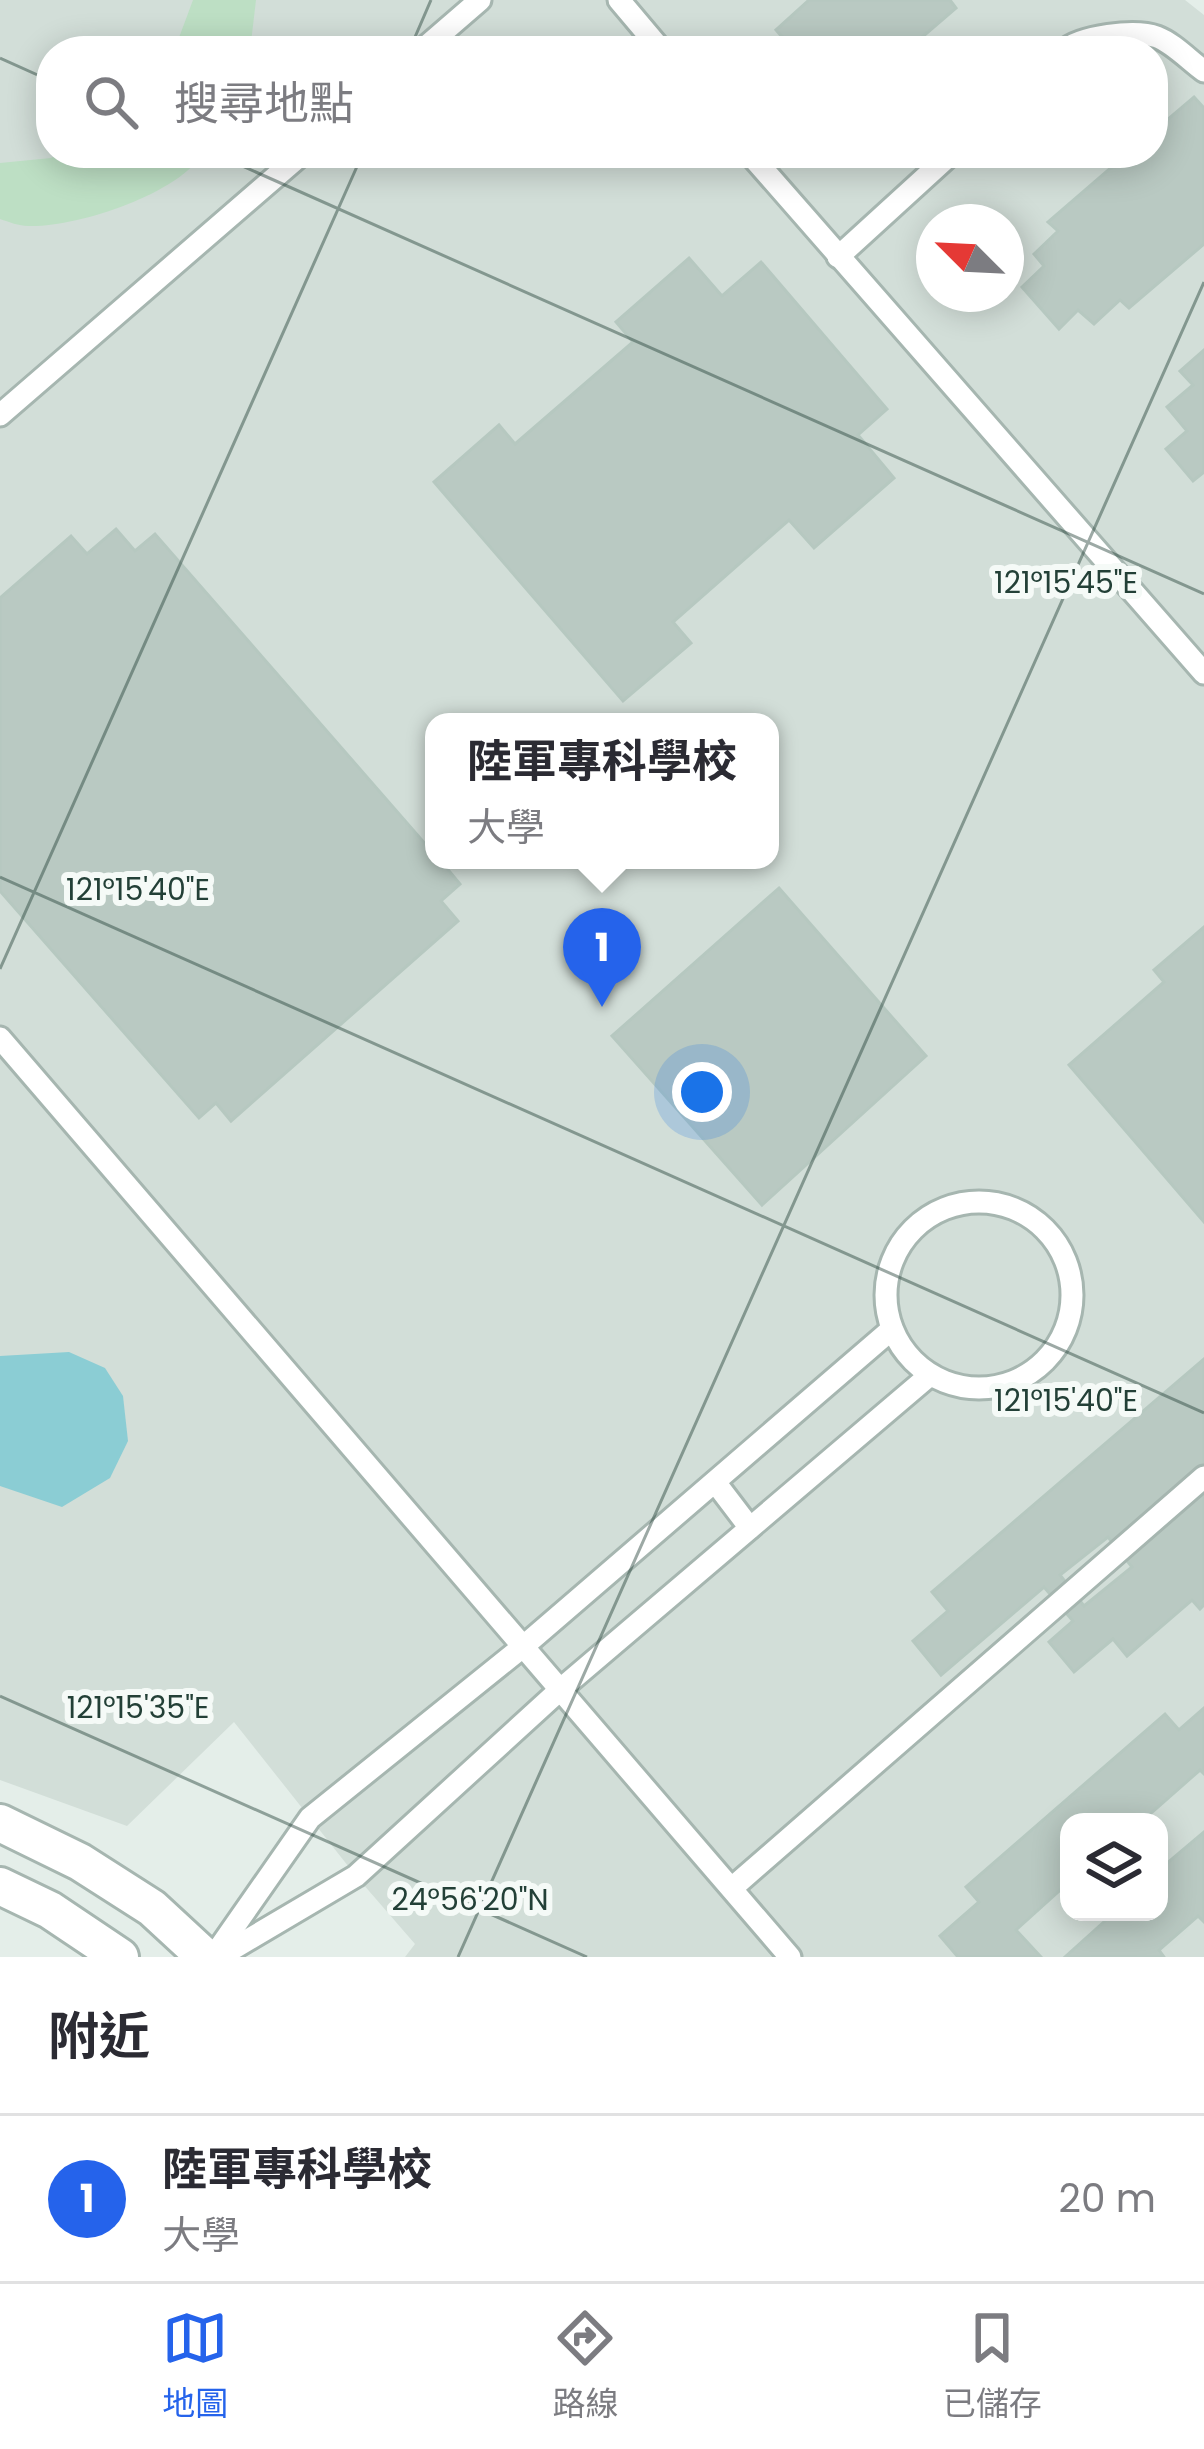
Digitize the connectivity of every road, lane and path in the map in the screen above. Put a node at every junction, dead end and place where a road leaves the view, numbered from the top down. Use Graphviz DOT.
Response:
graph roads {
  1 [pos="480,0"];
  2 [pos="619,0"];
  3 [pos="438,36"];
  4 [pos="649,36"];
  5 [pos="1102,36"];
  6 [pos="1156,36"];
  7 [pos="1168,45"];
  8 [pos="1204,71"];
  9 [pos="286,168"];
  10 [pos="762,168"];
  11 [pos="936,168"];
  12 [pos="838,257"];
  13 [pos="0,415"];
  14 [pos="1204,673"];
  15 [pos="0,1038"];
  16 [pos="892,1330"];
  17 [pos="930,1376"];
  18 [pos="1204,1478"];
  19 [pos="715,1482"];
  20 [pos="750,1528"];
  21 [pos="525,1645"];
  22 [pos="562,1688"];
  23 [pos="0,1823"];
  24 [pos="0,1886"];
  25 [pos="732,1888"];
  26 [pos="121,1957"];
  27 [pos="212,1957"];
  28 [pos="790,1957"];
  1 -- 3 [label="lane"];
  2 -- 4 [label="lane"];
  5 -- 6 [label="lane"];
  7 -- 8 [label="lane"];
  9 -- 13 [label="lane"];
  10 -- 12 [label="lane"];
  11 -- 12 [label="lane"];
  12 -- 14 [label="lane"];
  15 -- 21 [label="lane"];
  16 -- 17 [label="lane"];
  16 -- 17 [label="lane"];
  16 -- 19 [label="lane"];
  17 -- 20 [label="lane"];
  18 -- 25 [label="lane"];
  19 -- 20 [label="lane"];
  19 -- 21 [label="lane"];
  20 -- 22 [label="lane"];
  21 -- 22 [label="lane"];
  21 -- 27 [label="lane"];
  22 -- 25 [label="lane"];
  22 -- 27 [label="lane"];
  23 -- 27 [label="street"];
  24 -- 26 [label="street"];
  25 -- 28 [label="lane"];
}
